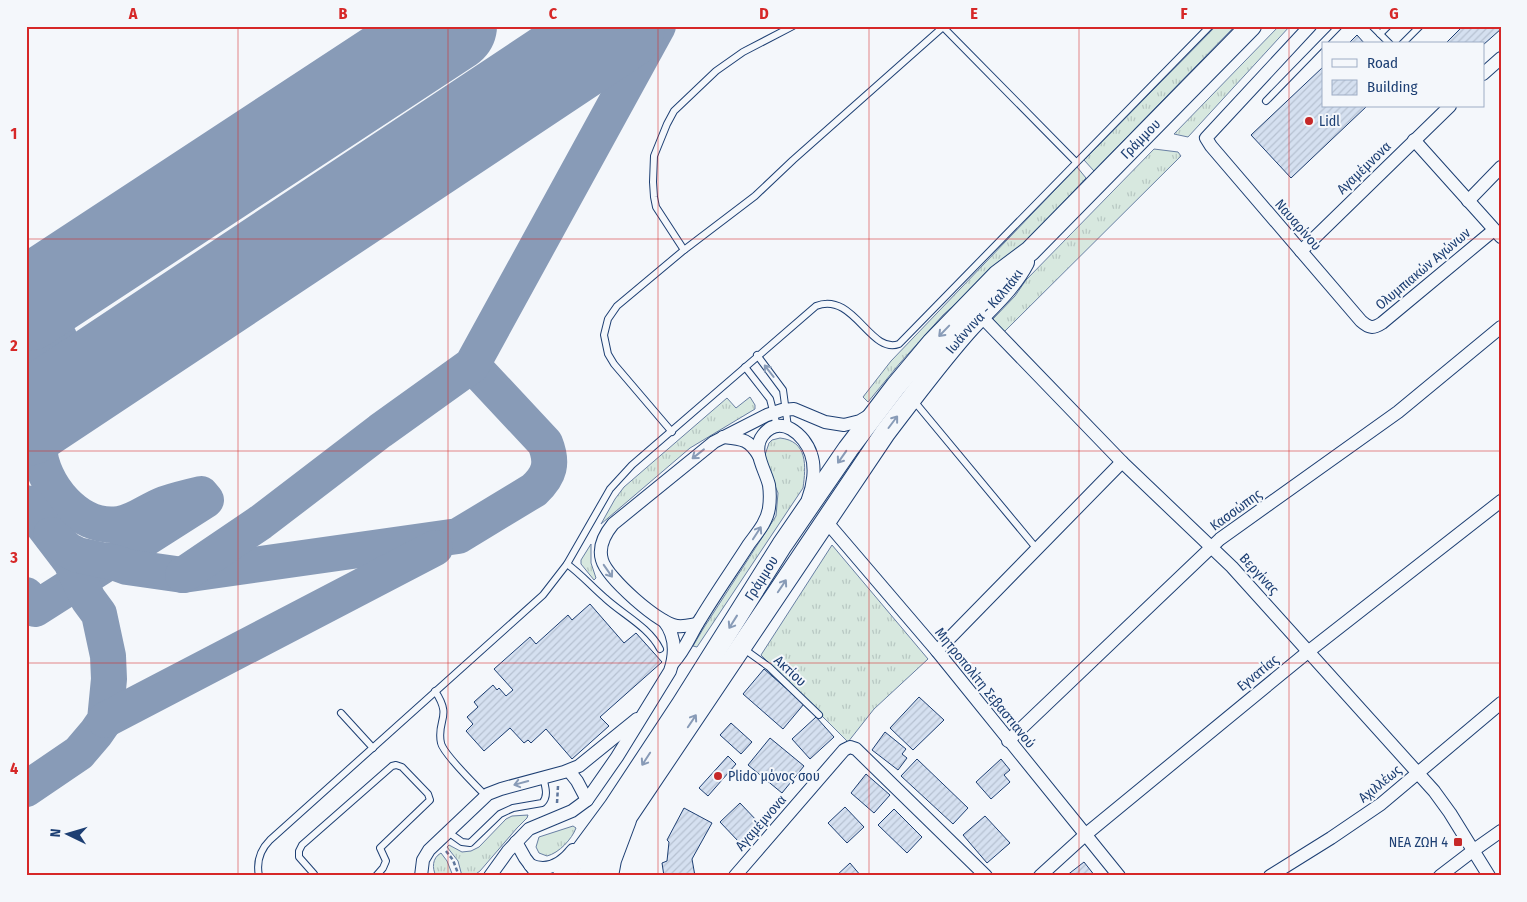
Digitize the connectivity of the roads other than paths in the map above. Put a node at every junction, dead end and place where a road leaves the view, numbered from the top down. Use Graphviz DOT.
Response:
graph roads {
  1 [pos="792,26"];
  2 [pos="1210,26"];
  3 [pos="1251,26"];
  4 [pos="1310,26"];
  5 [pos="1339,26"];
  6 [pos="1372,26"];
  7 [pos="1388,26"];
  8 [pos="1420,26"];
  9 [pos="943,27"];
  10 [pos="1380,34"];
  11 [pos="1323,42"];
  12 [pos="1388,42"];
  13 [pos="1404,42"];
  14 [pos="1322,43"];
  15 [pos="1501,58"];
  16 [pos="1484,73"];
  17 [pos="1266,101"];
  18 [pos="1448,108"];
  19 [pos="1414,140"];
  20 [pos="1076,162"];
  21 [pos="1501,167"];
  22 [pos="1468,201"];
  23 [pos="1497,233"];
  24 [pos="684,250"];
  25 [pos="1030,251"];
  26 [pos="1301,251"];
  27 [pos="979,305"];
  28 [pos="1370,327"];
  29 [pos="1501,327"];
  30 [pos="758,355"];
  31 [pos="745,367"];
  32 [pos="912,398"];
  33 [pos="883,403"];
  34 [pos="780,411"];
  35 [pos="782,426"];
  36 [pos="672,432"];
  37 [pos="723,437"];
  38 [pos="759,456"];
  39 [pos="1122,462"];
  40 [pos="1501,501"];
  41 [pos="826,520"];
  42 [pos="799,521"];
  43 [pos="1212,546"];
  44 [pos="1037,549"];
  45 [pos="567,564"];
  46 [pos="662,619"];
  47 [pos="699,621"];
  48 [pos="741,647"];
  49 [pos="660,649"];
  50 [pos="937,651"];
  51 [pos="1310,651"];
  52 [pos="673,663"];
  53 [pos="435,692"];
  54 [pos="1499,709"];
  55 [pos="341,712"];
  56 [pos="642,714"];
  57 [pos="819,716"];
  58 [pos="1008,741"];
  59 [pos="373,748"];
  60 [pos="569,771"];
  61 [pos="1418,773"];
  62 [pos="549,776"];
  63 [pos="486,796"];
  64 [pos="587,800"];
  65 [pos="620,813"];
  66 [pos="1501,831"];
  67 [pos="448,832"];
  68 [pos="1085,835"];
  69 [pos="516,842"];
  70 [pos="1474,850"];
  71 [pos="530,865"];
  72 [pos="314,875"];
  73 [pos="260,876"];
  74 [pos="376,876"];
  75 [pos="421,876"];
  76 [pos="490,876"];
  77 [pos="539,876"];
  78 [pos="564,876"];
  79 [pos="587,876"];
  80 [pos="608,876"];
  81 [pos="735,876"];
  82 [pos="986,876"];
  83 [pos="1040,876"];
  84 [pos="1119,876"];
  85 [pos="1270,876"];
  86 [pos="1440,876"];
  87 [pos="1489,876"];
  1 -- 24 [label="lane"];
  2 -- 20 [label="lane"];
  3 -- 25 [label="main road, Γράμμου"];
  4 -- 26 [label="street, Ναυαρίνου"];
  5 -- 11 [label="lane"];
  6 -- 10 [label="lane"];
  7 -- 10 [label="lane"];
  8 -- 13 [label="lane"];
  9 -- 20 [label="lane"];
  9 -- 24 [label="lane"];
  10 -- 12 [label="lane"];
  14 -- 17 [label="lane"];
  15 -- 16 [label="street"];
  18 -- 19 [label="street, Αγαμέμνονα"];
  19 -- 22 [label="street"];
  19 -- 26 [label="street, Αγαμέμνονα"];
  20 -- 30 [label="lane"];
  21 -- 22 [label="street"];
  22 -- 23 [label="street"];
  23 -- 28 [label="street, Ολυμπιακών Αγώνων"];
  24 -- 36 [label="lane"];
  25 -- 27 [label="main road, Ιωάννινα - Καλπάκι"];
  26 -- 28 [label="street, Ναυαρίνου"];
  27 -- 32 [label="main road, Ιωάννινα - Καλπάκι"];
  27 -- 33 [label="main road, Γράμμου, one-way"];
  27 -- 39 [label="street, Βεργίνας"];
  29 -- 43 [label="street, Κασσώπης"];
  30 -- 31 [label="lane"];
  34 -- 30 [label="lane, one-way"];
  31 -- 34 [label="lane"];
  31 -- 36 [label="lane"];
  41 -- 32 [label="main road, Γράμμου, one-way"];
  32 -- 44 [label="lane"];
  33 -- 34 [label="street"];
  33 -- 42 [label="main road, Γράμμου, one-way"];
  34 -- 35 [label="lane"];
  34 -- 35 [label="lane"];
  34 -- 37 [label="street"];
  35 -- 38 [label="street"];
  35 -- 42 [label="street"];
  36 -- 45 [label="lane"];
  37 -- 38 [label="street"];
  37 -- 46 [label="street, one-way"];
  47 -- 38 [label="street, one-way"];
  39 -- 43 [label="street, Βεργίνας"];
  39 -- 44 [label="street"];
  40 -- 51 [label="street, Εγνατίας"];
  48 -- 41 [label="main road, Γράμμου, one-way"];
  41 -- 50 [label="street, Μητροπολίτη Σεβαστιανού"];
  42 -- 65 [label="main road, Γράμμου, one-way"];
  43 -- 51 [label="street, Βεργίνας"];
  43 -- 58 [label="street, Κασσώπης"];
  44 -- 50 [label="street"];
  45 -- 49 [label="lane"];
  45 -- 53 [label="lane"];
  46 -- 47 [label="street"];
  46 -- 52 [label="street"];
  47 -- 52 [label="street"];
  48 -- 57 [label="lane, Ακτίου"];
  65 -- 48 [label="main road, Γράμμου, one-way"];
  50 -- 58 [label="street, Μητροπολίτη Σεβαστιανού"];
  51 -- 61 [label="street, Βεργίνας"];
  51 -- 68 [label="street, Εγνατίας"];
  52 -- 56 [label="street"];
  53 -- 59 [label="lane"];
  53 -- 63 [label="lane"];
  54 -- 61 [label="street, Αχιλλέως"];
  55 -- 59 [label="lane"];
  56 -- 60 [label="street"];
  56 -- 64 [label="street"];
  58 -- 68 [label="street, Μητροπολίτη Σεβαστιανού"];
  59 -- 73 [label="lane"];
  60 -- 62 [label="street"];
  60 -- 64 [label="street"];
  61 -- 70 [label="street, Βεργίνας"];
  61 -- 85 [label="street, Αχιλλέως"];
  62 -- 63 [label="street, one-way"];
  62 -- 67 [label="lane"];
  63 -- 67 [label="street"];
  64 -- 69 [label="street"];
  65 -- 71 [label="street"];
  65 -- 78 [label="main road, Γράμμου"];
  65 -- 79 [label="main road, Γράμμου"];
  65 -- 80 [label="main road"];
  66 -- 70 [label="street"];
  67 -- 75 [label="street"];
  68 -- 83 [label="street, Εγνατίας"];
  68 -- 84 [label="street, Μητροπολίτη Σεβαστιανού"];
  69 -- 71 [label="street"];
  69 -- 76 [label="street"];
  70 -- 86 [label="street"];
  70 -- 87 [label="street, Βεργίνας"];
  71 -- 77 [label="street"];
  72 -- 74 [label="lane"];
  81 -- 82 [label="street, Αγαμέμνονα"];
}
